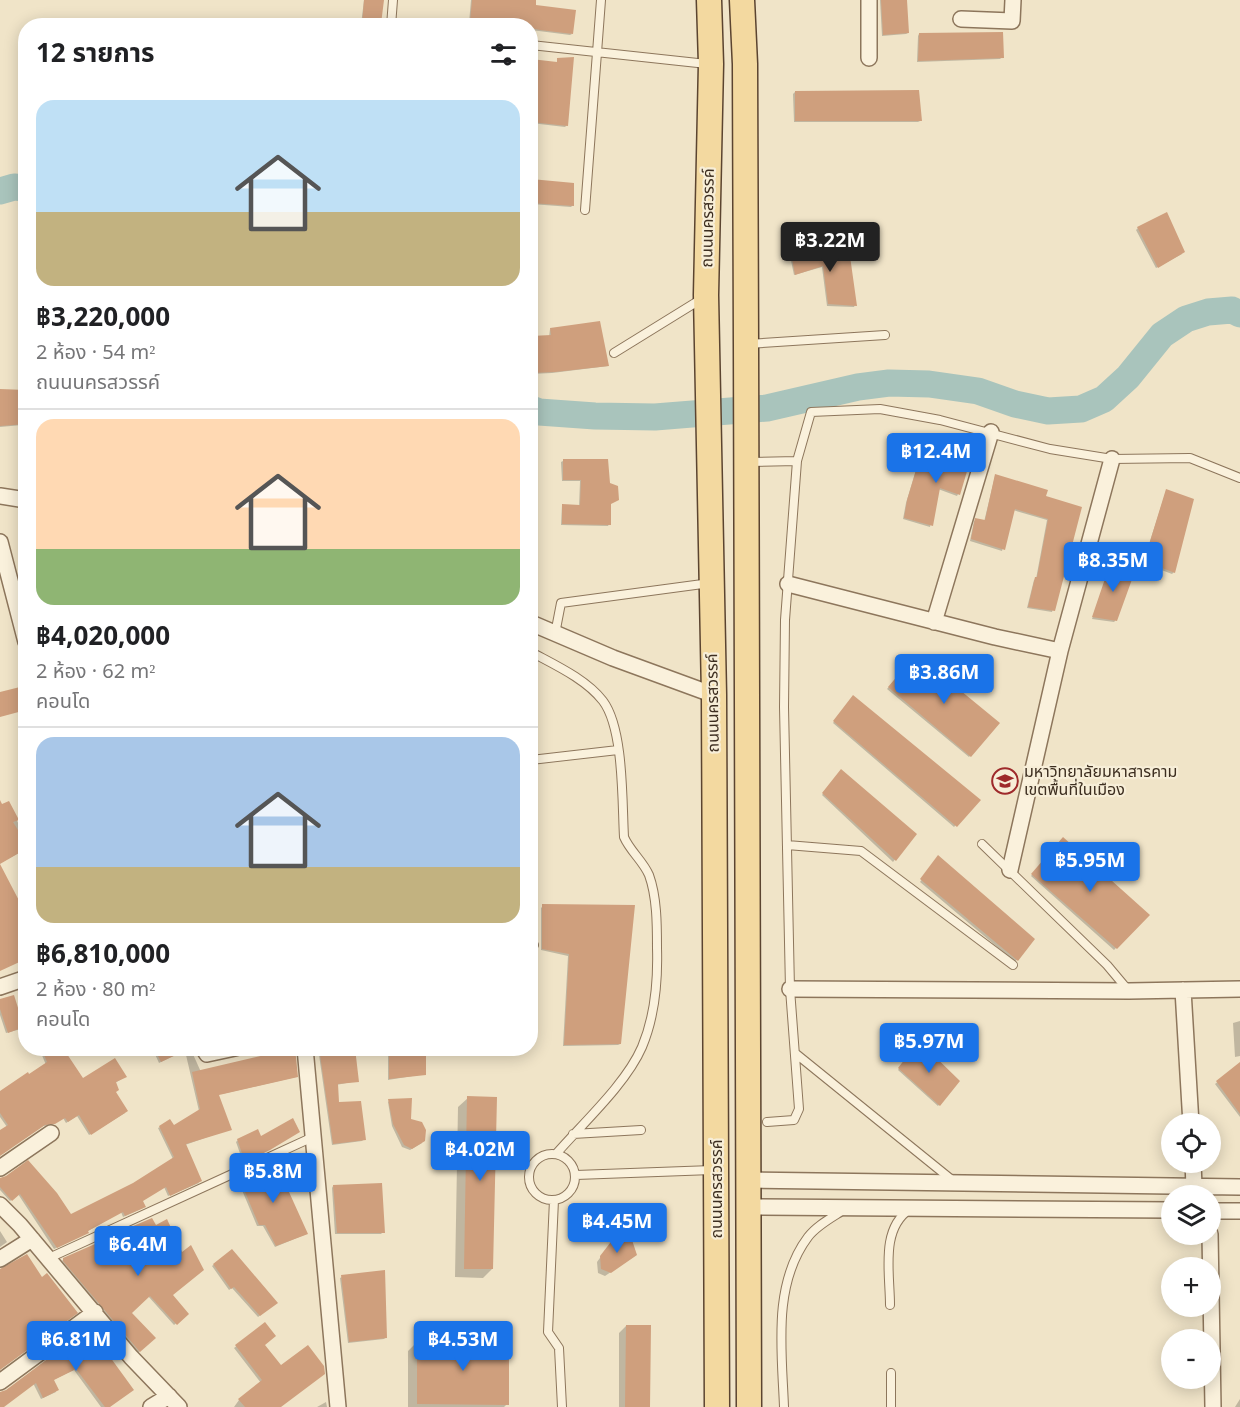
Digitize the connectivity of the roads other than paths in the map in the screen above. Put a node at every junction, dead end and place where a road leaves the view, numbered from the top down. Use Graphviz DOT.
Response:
graph roads {
  1 [pos="393,0"];
  2 [pos="601,0"];
  3 [pos="709,0"];
  4 [pos="742,0"];
  5 [pos="869,0"];
  6 [pos="1012,0"];
  7 [pos="392,18"];
  8 [pos="962,19"];
  9 [pos="538,46"];
  10 [pos="596,52"];
  11 [pos="869,58"];
  12 [pos="711,64"];
  13 [pos="585,210"];
  14 [pos="706,296"];
  15 [pos="885,335"];
  16 [pos="746,344"];
  17 [pos="614,353"];
  18 [pos="991,432"];
  19 [pos="746,455"];
  20 [pos="1112,459"];
  21 [pos="796,461"];
  22 [pos="1240,478"];
  23 [pos="0,496"];
  24 [pos="18,499"];
  25 [pos="0,542"];
  26 [pos="711,582"];
  27 [pos="788,584"];
  28 [pos="18,611"];
  29 [pos="934,622"];
  30 [pos="538,626"];
  31 [pos="555,634"];
  32 [pos="1060,651"];
  33 [pos="538,655"];
  34 [pos="714,695"];
  35 [pos="618,750"];
  36 [pos="538,759"];
  37 [pos="714,817"];
  38 [pos="748,817"];
  39 [pos="982,844"];
  40 [pos="787,845"];
  41 [pos="1010,870"];
  42 [pos="1013,965"];
  43 [pos="18,981"];
  44 [pos="0,987"];
  45 [pos="790,989"];
  46 [pos="1240,989"];
  47 [pos="1183,990"];
  48 [pos="1129,991"];
  49 [pos="795,1053"];
  50 [pos="306,1056"];
  51 [pos="1190,1113"];
  52 [pos="767,1122"];
  53 [pos="641,1130"];
  54 [pos="51,1133"];
  55 [pos="573,1134"];
  56 [pos="313,1137"];
  57 [pos="556,1154"];
  58 [pos="0,1168"];
  59 [pos="717,1170"];
  60 [pos="576,1175"];
  61 [pos="750,1180"];
  62 [pos="923,1183"];
  63 [pos="956,1183"];
  64 [pos="1011,1184"];
  65 [pos="1089,1185"];
  66 [pos="1240,1187"];
  67 [pos="1161,1189"];
  68 [pos="1221,1189"];
  69 [pos="554,1200"];
  70 [pos="0,1204"];
  71 [pos="750,1207"];
  72 [pos="846,1208"];
  73 [pos="918,1208"];
  74 [pos="1011,1209"];
  75 [pos="1090,1210"];
  76 [pos="1161,1210"];
  77 [pos="1221,1211"];
  78 [pos="1240,1211"];
  79 [pos="32,1239"];
  80 [pos="1210,1245"];
  81 [pos="0,1258"];
  82 [pos="49,1258"];
  83 [pos="890,1305"];
  84 [pos="95,1312"];
  85 [pos="891,1373"];
  86 [pos="0,1382"];
  87 [pos="174,1402"];
  88 [pos="151,1407"];
  89 [pos="338,1407"];
  90 [pos="562,1407"];
  91 [pos="717,1407"];
  92 [pos="749,1407"];
  93 [pos="784,1407"];
  94 [pos="891,1407"];
  95 [pos="1213,1407"];
  1 -- 7 [label="lane"];
  2 -- 10 [label="lane"];
  3 -- 12 [label="main road, ถนนนครสวรรค์"];
  4 -- 16 [label="main road, ถนนนครสวรรค์"];
  5 -- 11 [label="street"];
  6 -- 8 [label="street"];
  9 -- 10 [label="lane"];
  10 -- 12 [label="lane"];
  10 -- 13 [label="lane"];
  12 -- 14 [label="main road, ถนนนครสวรรค์"];
  14 -- 17 [label="lane"];
  14 -- 26 [label="main road, ถนนนครสวรรค์"];
  15 -- 16 [label="lane"];
  16 -- 19 [label="main road, ถนนนครสวรรค์"];
  18 -- 20 [label="lane"];
  18 -- 21 [label="lane"];
  18 -- 29 [label="street"];
  19 -- 21 [label="lane"];
  19 -- 38 [label="main road, ถนนนครสวรรค์"];
  20 -- 22 [label="lane"];
  20 -- 32 [label="street"];
  21 -- 27 [label="lane"];
  23 -- 24 [label="street"];
  25 -- 28 [label="street"];
  26 -- 31 [label="lane"];
  26 -- 34 [label="main road, ถนนนครสวรรค์"];
  27 -- 29 [label="street"];
  27 -- 40 [label="lane"];
  29 -- 32 [label="street"];
  30 -- 31 [label="street"];
  31 -- 34 [label="street"];
  32 -- 41 [label="street"];
  33 -- 35 [label="lane"];
  34 -- 37 [label="main road, ถนนนครสวรรค์"];
  35 -- 36 [label="lane"];
  35 -- 55 [label="lane"];
  37 -- 38 [label="main road"];
  37 -- 59 [label="main road, ถนนนครสวรรค์"];
  38 -- 61 [label="main road, ถนนนครสวรรค์"];
  39 -- 41 [label="lane"];
  40 -- 42 [label="lane"];
  40 -- 45 [label="lane"];
  41 -- 48 [label="lane"];
  43 -- 44 [label="street"];
  45 -- 48 [label="street"];
  45 -- 49 [label="lane"];
  46 -- 47 [label="street"];
  47 -- 48 [label="street"];
  47 -- 51 [label="street"];
  49 -- 52 [label="lane"];
  49 -- 63 [label="lane"];
  50 -- 56 [label="street"];
  53 -- 55 [label="lane"];
  54 -- 58 [label="street"];
  55 -- 57 [label="lane"];
  56 -- 82 [label="lane"];
  56 -- 89 [label="street"];
  57 -- 60 [label="lane"];
  57 -- 69 [label="lane"];
  59 -- 60 [label="lane"];
  59 -- 91 [label="main road, ถนนนครสวรรค์"];
  60 -- 69 [label="lane"];
  61 -- 62 [label="street"];
  61 -- 71 [label="main road, ถนนนครสวรรค์"];
  62 -- 63 [label="street"];
  62 -- 73 [label="street"];
  63 -- 64 [label="street"];
  64 -- 65 [label="street"];
  64 -- 74 [label="street"];
  65 -- 67 [label="street"];
  65 -- 75 [label="street"];
  66 -- 68 [label="street"];
  69 -- 90 [label="lane"];
  70 -- 79 [label="street"];
  71 -- 72 [label="street"];
  71 -- 92 [label="main road, ถนนนครสวรรค์"];
  72 -- 73 [label="street"];
  72 -- 93 [label="lane"];
  73 -- 74 [label="street"];
  73 -- 83 [label="lane"];
  74 -- 75 [label="street"];
  75 -- 76 [label="street"];
  77 -- 78 [label="street"];
  79 -- 81 [label="street"];
  79 -- 82 [label="street"];
  80 -- 95 [label="street"];
  82 -- 84 [label="street"];
  84 -- 86 [label="street"];
  84 -- 87 [label="street"];
  85 -- 94 [label="lane"];
  87 -- 88 [label="street"];
}
